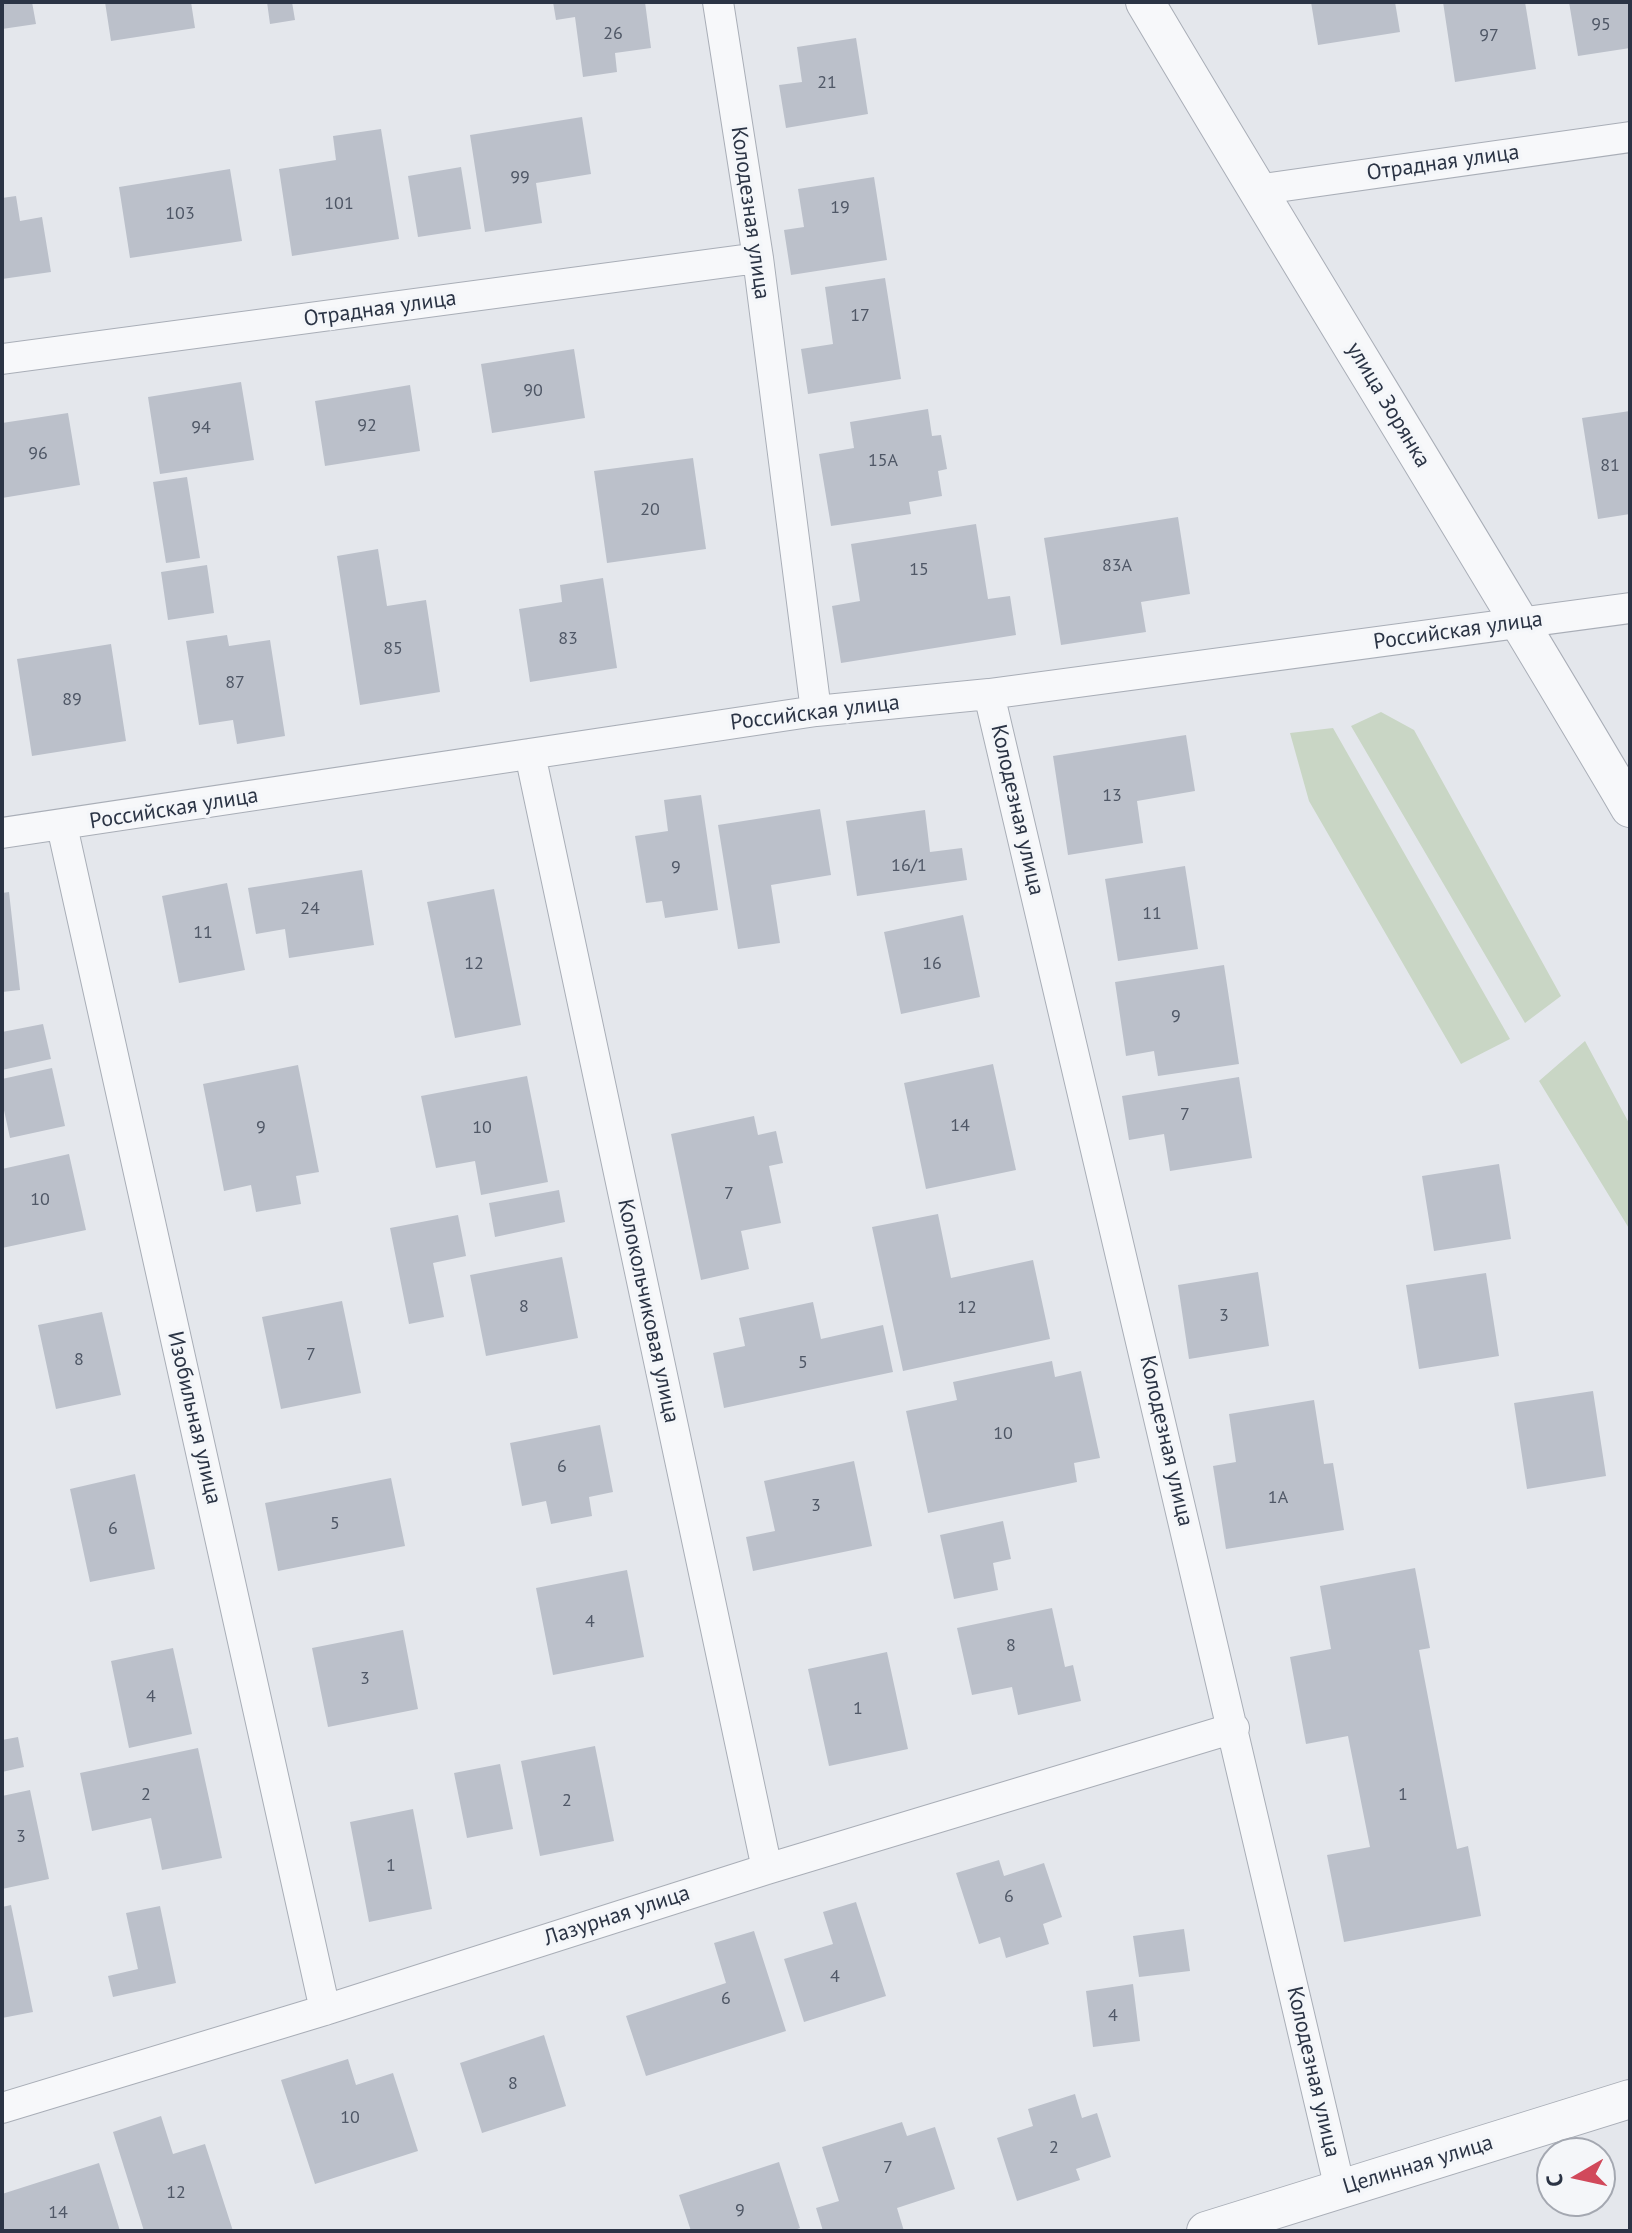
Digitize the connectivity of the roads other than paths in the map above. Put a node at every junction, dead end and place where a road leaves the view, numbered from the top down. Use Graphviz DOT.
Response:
graph roads {
  1 [pos="718,2"];
  2 [pos="1145,2"];
  3 [pos="1630,137"];
  4 [pos="1256,190"];
  5 [pos="758,258"];
  6 [pos="2,359"];
  7 [pos="1630,608"];
  8 [pos="1521,623"];
  9 [pos="989,694"];
  10 [pos="816,711"];
  11 [pos="530,754"];
  12 [pos="1630,808"];
  13 [pos="62,826"];
  14 [pos="2,833"];
  15 [pos="1234,1728"];
  16 [pos="767,1869"];
  17 [pos="325,2010"];
  18 [pos="1630,2099"];
  19 [pos="2,2108"];
  20 [pos="1340,2189"];
  21 [pos="1206,2231"];
  1 -- 5 [label="street, Колодезная улица"];
  2 -- 4 [label="street, улица Зорянка"];
  3 -- 4 [label="street, Отрадная улица"];
  4 -- 8 [label="street, улица Зорянка"];
  5 -- 6 [label="street, Отрадная улица"];
  5 -- 10 [label="street, Колодезная улица"];
  7 -- 8 [label="street, Российская улица"];
  8 -- 9 [label="street, Российская улица"];
  8 -- 12 [label="street, улица Зорянка"];
  9 -- 10 [label="street, Российская улица"];
  9 -- 15 [label="street, Колодезная улица"];
  10 -- 11 [label="street, Российская улица"];
  11 -- 13 [label="street, Российская улица"];
  11 -- 16 [label="street, Колокольчиковая улица"];
  13 -- 14 [label="street, Российская улица"];
  13 -- 17 [label="street, Изобильная улица"];
  15 -- 16 [label="street, Лазурная улица"];
  15 -- 20 [label="street, Колодезная улица"];
  16 -- 17 [label="street, Лазурная улица"];
  17 -- 19 [label="street, Лазурная улица"];
  18 -- 20 [label="street, Целинная улица"];
  20 -- 21 [label="street, Целинная улица"];
}
